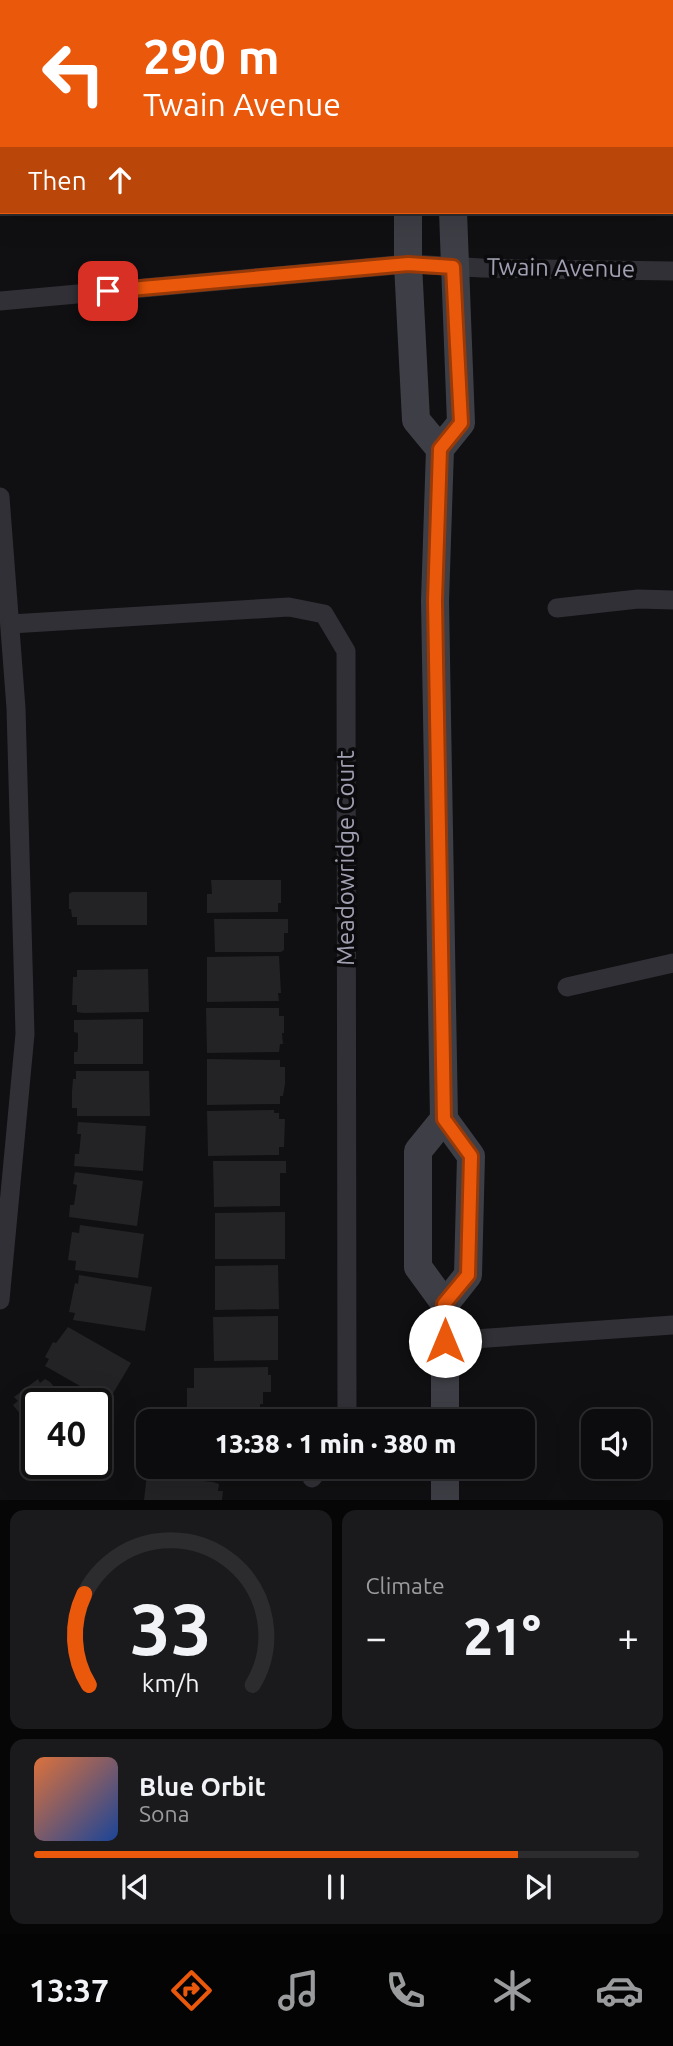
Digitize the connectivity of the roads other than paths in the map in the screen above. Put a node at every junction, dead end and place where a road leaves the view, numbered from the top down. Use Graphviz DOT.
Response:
graph roads {
  1 [pos="408,214"];
  2 [pos="453,214"];
  3 [pos="408,264"];
  4 [pos="453,267"];
  5 [pos="673,271"];
  6 [pos="0,301"];
  7 [pos="440,449"];
  8 [pos="0,497"];
  9 [pos="673,600"];
  10 [pos="557,608"];
  11 [pos="11,624"];
  12 [pos="673,963"];
  13 [pos="567,987"];
  14 [pos="444,1119"];
  15 [pos="0,1300"];
  16 [pos="444,1304"];
  17 [pos="673,1325"];
  18 [pos="445,1341"];
  19 [pos="347,1409"];
  20 [pos="445,1409"];
  21 [pos="445,1479"];
  22 [pos="445,1500"];
  1 -- 3 [label="street"];
  2 -- 4 [label="street"];
  3 -- 4 [label="street, Twain Avenue"];
  3 -- 6 [label="street, Twain Avenue"];
  3 -- 7 [label="street"];
  4 -- 5 [label="street, Twain Avenue"];
  4 -- 7 [label="street"];
  7 -- 14 [label="street"];
  8 -- 11 [label="street"];
  9 -- 10 [label="street"];
  11 -- 15 [label="street"];
  11 -- 19 [label="street, Meadowridge Court"];
  12 -- 13 [label="street"];
  14 -- 16 [label="street"];
  14 -- 16 [label="street"];
  16 -- 18 [label="street"];
  17 -- 18 [label="street"];
  18 -- 20 [label="street"];
  21 -- 22 [label="street"];
}
